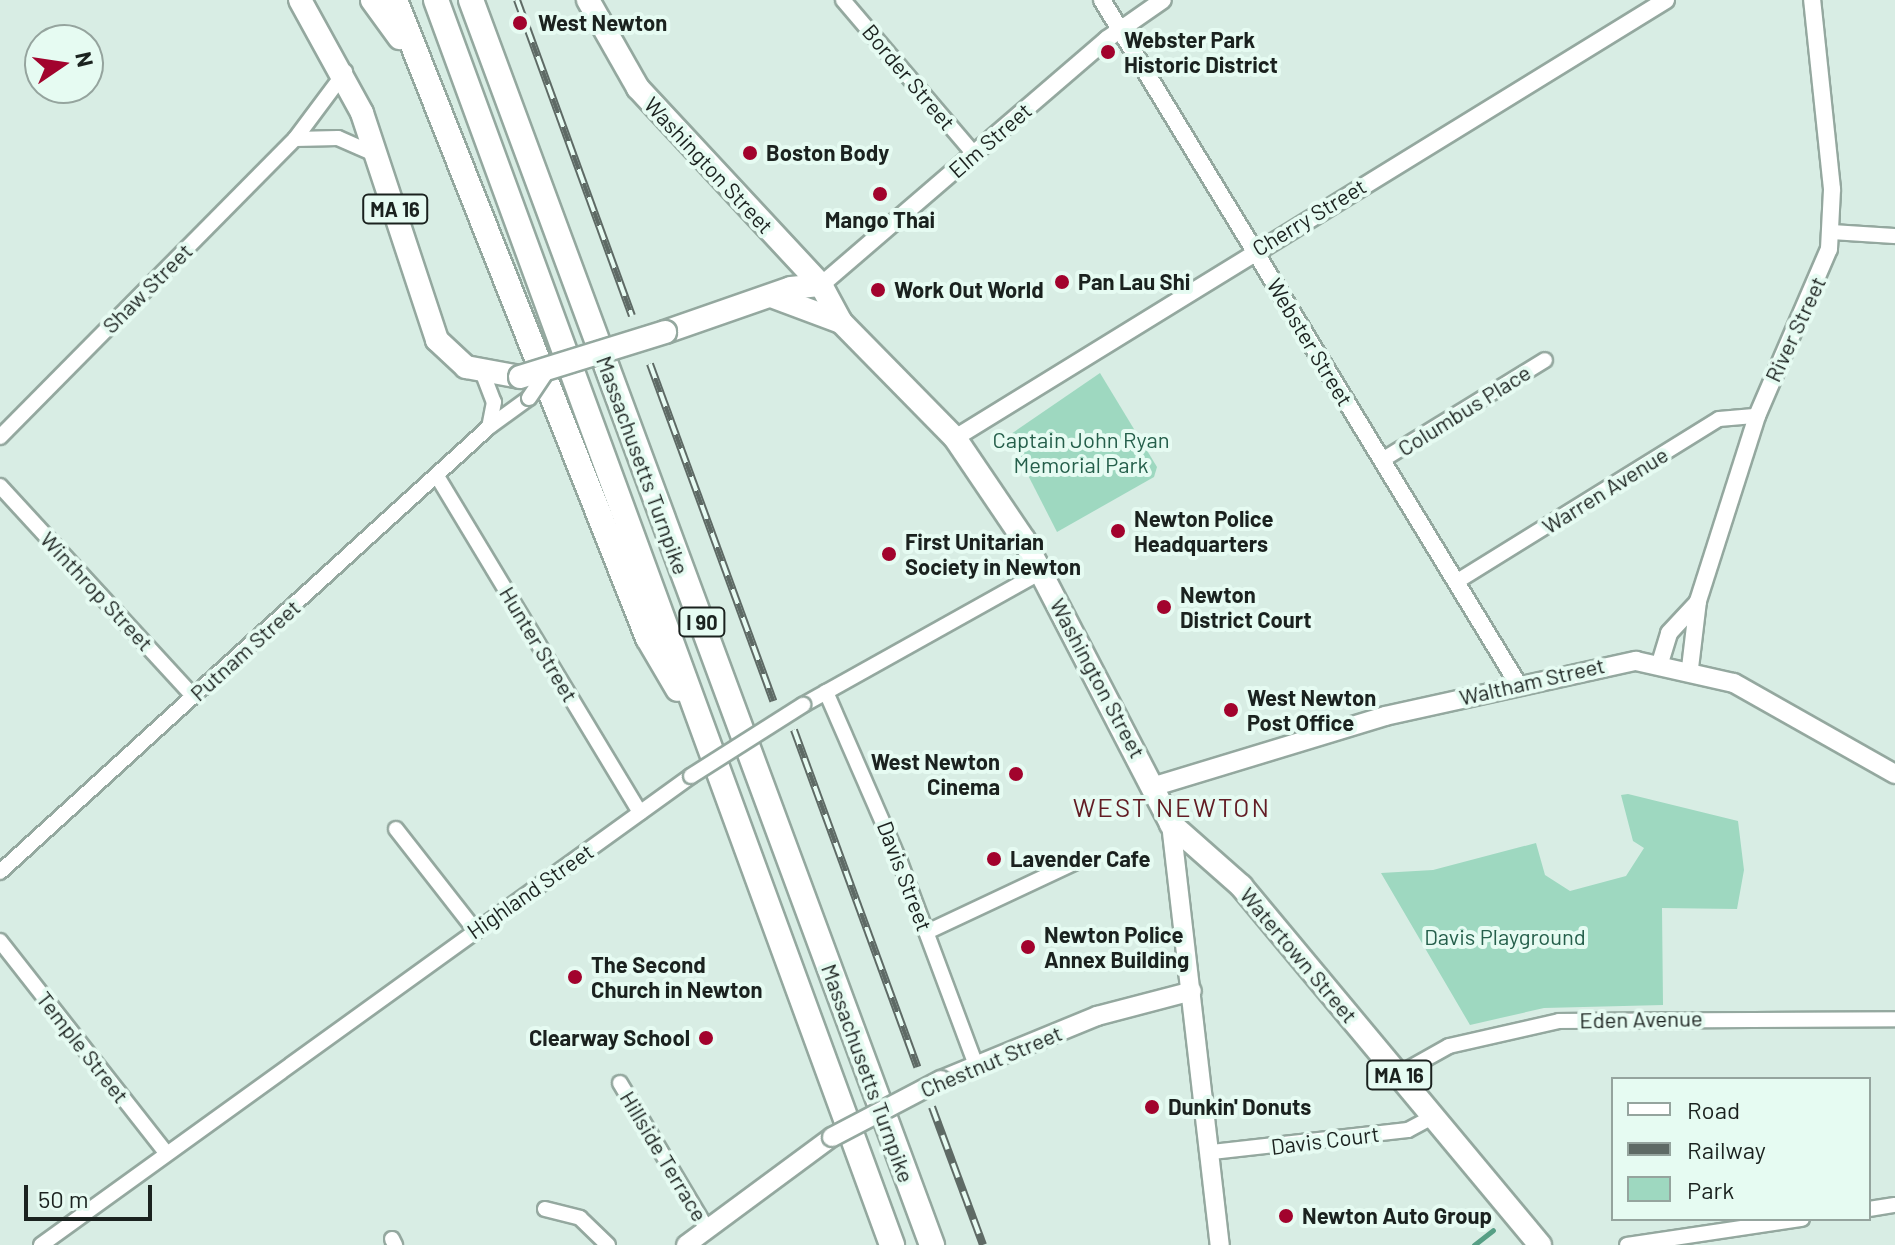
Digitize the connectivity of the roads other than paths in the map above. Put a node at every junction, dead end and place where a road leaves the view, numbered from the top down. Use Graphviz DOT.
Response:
graph roads {
  1 [pos="300,0"];
  2 [pos="373,0"];
  3 [pos="395,0"];
  4 [pos="436,0"];
  5 [pos="471,0"];
  6 [pos="588,0"];
  7 [pos="843,0"];
  8 [pos="1102,0"];
  9 [pos="1163,0"];
  10 [pos="1666,0"];
  11 [pos="1812,0"];
  12 [pos="1120,29"];
  13 [pos="345,72"];
  14 [pos="431,83"];
  15 [pos="295,139"];
  16 [pos="974,154"];
  17 [pos="379,156"];
  18 [pos="1831,232"];
  19 [pos="1895,236"];
  20 [pos="1255,251"];
  21 [pos="821,285"];
  22 [pos="771,296"];
  23 [pos="841,322"];
  24 [pos="1545,360"];
  25 [pos="546,373"];
  26 [pos="483,374"];
  27 [pos="1757,416"];
  28 [pos="489,427"];
  29 [pos="0,437"];
  30 [pos="955,438"];
  31 [pos="1382,460"];
  32 [pos="437,476"];
  33 [pos="0,486"];
  34 [pos="1041,572"];
  35 [pos="1456,582"];
  36 [pos="1698,601"];
  37 [pos="1660,663"];
  38 [pos="1690,668"];
  39 [pos="1518,684"];
  40 [pos="826,692"];
  41 [pos="193,696"];
  42 [pos="707,738"];
  43 [pos="1895,774"];
  44 [pos="1155,786"];
  45 [pos="640,813"];
  46 [pos="1171,824"];
  47 [pos="396,829"];
  48 [pos="1080,860"];
  49 [pos="0,872"];
  50 [pos="475,930"];
  51 [pos="927,932"];
  52 [pos="0,941"];
  53 [pos="1192,991"];
  54 [pos="1895,1019"];
  55 [pos="975,1063"];
  56 [pos="1399,1074"];
  57 [pos="620,1083"];
  58 [pos="1434,1116"];
  59 [pos="1212,1152"];
  60 [pos="166,1153"];
  61 [pos="1895,1205"];
  62 [pos="545,1209"];
  63 [pos="1871,1209"];
  64 [pos="1789,1221"];
  65 [pos="707,1229"];
  66 [pos="41,1245"];
  67 [pos="608,1245"];
  68 [pos="686,1245"];
  69 [pos="892,1245"];
  70 [pos="932,1245"];
  71 [pos="1220,1245"];
  72 [pos="1540,1245"];
  73 [pos="1627,1245"];
  1 -- 13 [label="main road, MA 16"];
  2 -- 14 [label="highway"];
  3 -- 14 [label="highway"];
  4 -- 42 [label="highway, Massachusetts Turnpike / I 90"];
  5 -- 70 [label="highway, Massachusetts Turnpike / I 90"];
  6 -- 21 [label="main road, Washington Street / MA 16"];
  7 -- 16 [label="street, Border Street"];
  8 -- 12 [label="street, Webster Street"];
  9 -- 12 [label="street, Elm Street"];
  10 -- 20 [label="street, Cherry Street"];
  11 -- 18 [label="street, River Street"];
  12 -- 16 [label="street, Elm Street"];
  12 -- 20 [label="street, Webster Street"];
  13 -- 15 [label="street, Shaw Street"];
  13 -- 17 [label="main road, MA 16"];
  14 -- 42 [label="highway"];
  15 -- 17 [label="street"];
  15 -- 29 [label="street, Shaw Street"];
  16 -- 21 [label="street, Elm Street"];
  17 -- 26 [label="main road, MA 16"];
  18 -- 19 [label="street"];
  18 -- 27 [label="street, River Street"];
  20 -- 30 [label="street, Cherry Street"];
  20 -- 31 [label="street, Webster Street"];
  21 -- 22 [label="main road"];
  21 -- 23 [label="main road, Washington Street / MA 16"];
  22 -- 23 [label="main road, Washington Street / MA 16"];
  22 -- 25 [label="main road, MA 16, bridge"];
  23 -- 30 [label="main road, Washington Street / MA 16"];
  24 -- 31 [label="street, Columbus Place"];
  25 -- 26 [label="main road, MA 16, bridge"];
  25 -- 28 [label="street, Putnam Street, bridge"];
  26 -- 28 [label="street"];
  27 -- 35 [label="street, Warren Avenue"];
  27 -- 36 [label="street, River Street"];
  28 -- 32 [label="street, Putnam Street"];
  30 -- 34 [label="main road, Washington Street / MA 16"];
  31 -- 35 [label="street, Webster Street"];
  32 -- 41 [label="street, Putnam Street"];
  32 -- 45 [label="street, Hunter Street"];
  33 -- 41 [label="street, Winthrop Street"];
  34 -- 40 [label="street, Highland Street"];
  34 -- 44 [label="main road, Washington Street / MA 16"];
  35 -- 39 [label="street, Webster Street"];
  36 -- 37 [label="street, River Street"];
  36 -- 38 [label="street, River Street"];
  37 -- 38 [label="main road, Waltham Street"];
  37 -- 39 [label="main road, Waltham Street"];
  38 -- 43 [label="main road, Waltham Street"];
  39 -- 44 [label="main road, Waltham Street"];
  40 -- 45 [label="street, Highland Street, bridge"];
  40 -- 51 [label="street, Davis Street"];
  41 -- 49 [label="street, Putnam Street"];
  42 -- 69 [label="highway, Massachusetts Turnpike / I 90"];
  44 -- 46 [label="main road, Washington Street / MA 16"];
  45 -- 50 [label="street, Highland Street"];
  46 -- 53 [label="main road, Washington Street"];
  46 -- 56 [label="main road, Watertown Street / MA 16"];
  47 -- 50 [label="street"];
  48 -- 51 [label="street"];
  50 -- 60 [label="street, Highland Street"];
  51 -- 55 [label="street, Davis Street"];
  52 -- 60 [label="street, Temple Street"];
  53 -- 55 [label="main road, Chestnut Street"];
  53 -- 59 [label="main road, Washington Street"];
  54 -- 56 [label="street, Eden Avenue"];
  55 -- 65 [label="main road, Chestnut Street, bridge"];
  56 -- 58 [label="main road, Watertown Street / MA 16"];
  57 -- 65 [label="street, Hillside Terrace"];
  58 -- 59 [label="street, Davis Court"];
  58 -- 72 [label="main road, Watertown Street / MA 16"];
  59 -- 71 [label="main road, Washington Street"];
  60 -- 66 [label="street, Highland Street"];
  61 -- 63 [label="street"];
  62 -- 67 [label="street"];
  64 -- 73 [label="street"];
  65 -- 68 [label="main road, Chestnut Street"];
}
